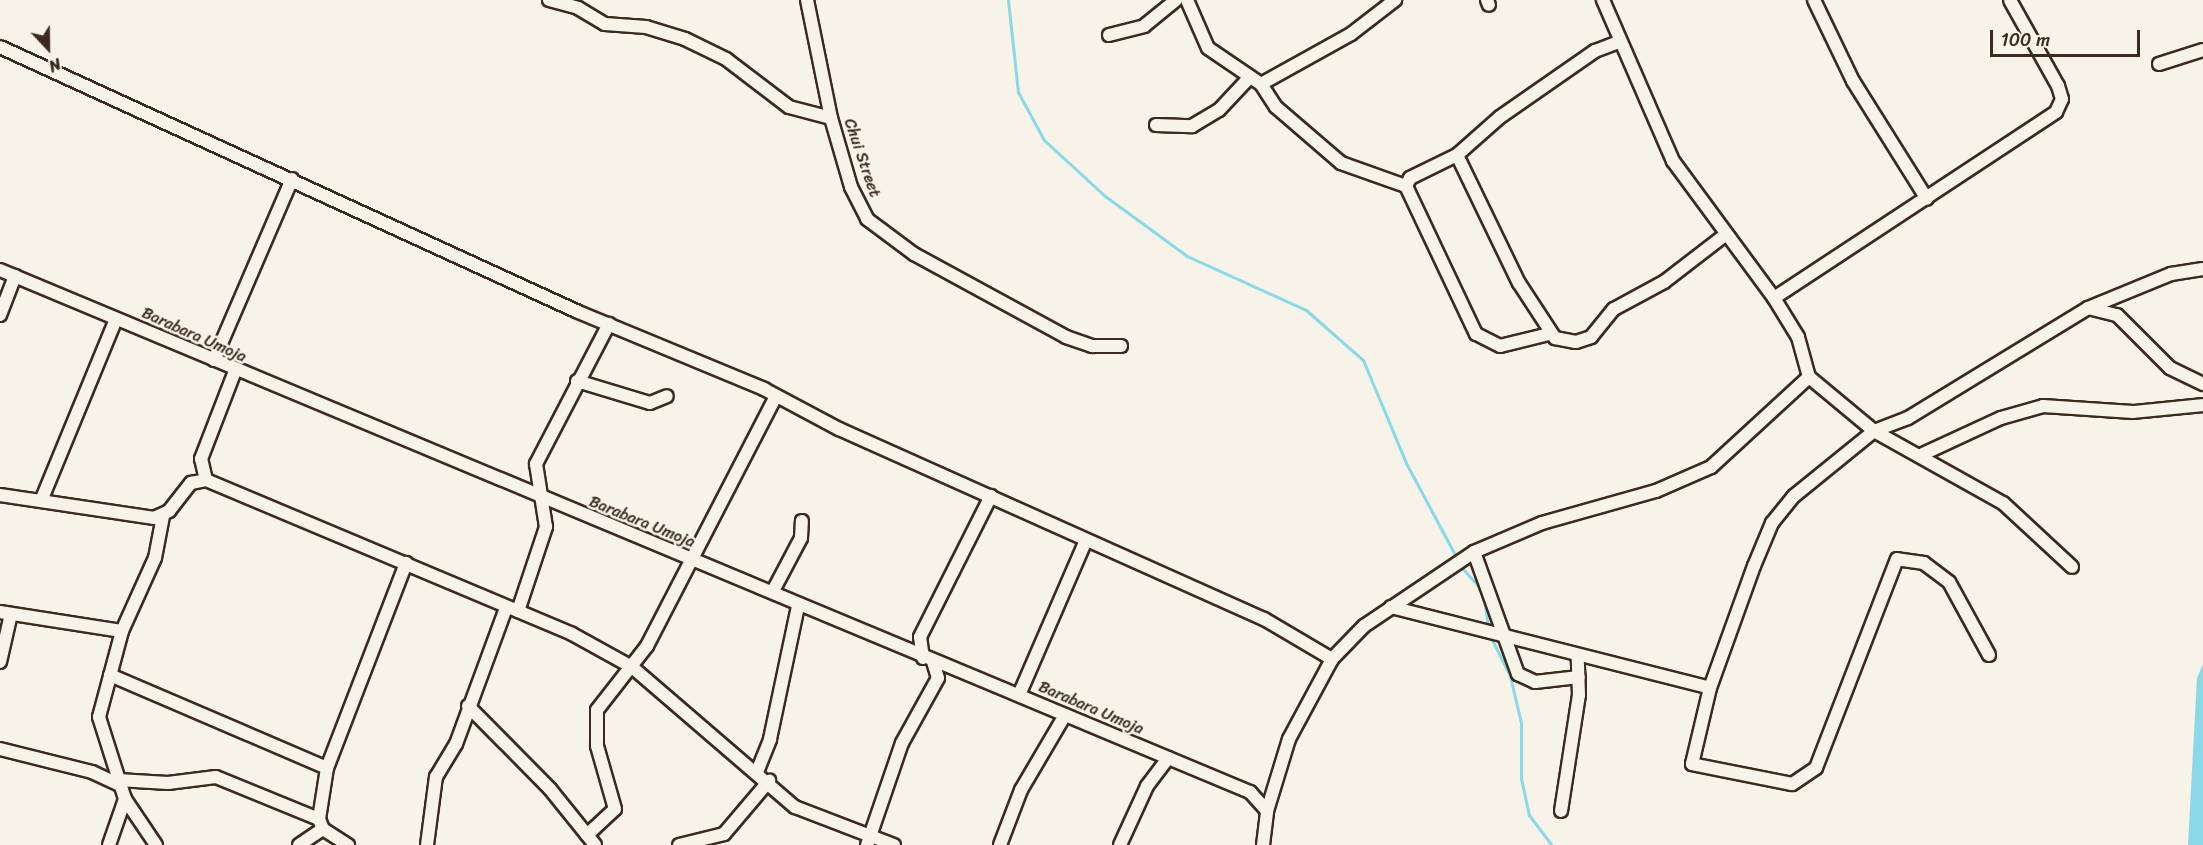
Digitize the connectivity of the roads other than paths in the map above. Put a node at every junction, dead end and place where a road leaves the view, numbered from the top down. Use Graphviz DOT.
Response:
graph roads {
  1 [pos="549,0"];
  2 [pos="807,0"];
  3 [pos="1176,0"];
  4 [pos="1187,0"];
  5 [pos="1395,0"];
  6 [pos="1603,0"];
  7 [pos="1814,0"];
  8 [pos="2010,0"];
  9 [pos="1109,35"];
  10 [pos="1618,42"];
  11 [pos="0,47"];
  12 [pos="2203,50"];
  13 [pos="2159,64"];
  14 [pos="1248,79"];
  15 [pos="1261,84"];
  16 [pos="831,118"];
  17 [pos="1156,125"];
  18 [pos="1457,155"];
  19 [pos="292,179"];
  20 [pos="1406,186"];
  21 [pos="1927,199"];
  22 [pos="1725,235"];
  23 [pos="2203,269"];
  24 [pos="0,270"];
  25 [pos="15,276"];
  26 [pos="1774,298"];
  27 [pos="2088,308"];
  28 [pos="0,315"];
  29 [pos="116,319"];
  30 [pos="609,324"];
  31 [pos="1549,334"];
  32 [pos="1121,346"];
  33 [pos="214,360"];
  34 [pos="235,371"];
  35 [pos="1809,376"];
  36 [pos="577,381"];
  37 [pos="2203,384"];
  38 [pos="667,396"];
  39 [pos="776,396"];
  40 [pos="2203,405"];
  41 [pos="1874,431"];
  42 [pos="1923,454"];
  43 [pos="202,476"];
  44 [pos="0,495"];
  45 [pos="991,496"];
  46 [pos="542,499"];
  47 [pos="41,501"];
  48 [pos="163,516"];
  49 [pos="802,521"];
  50 [pos="1086,540"];
  51 [pos="1474,552"];
  52 [pos="690,559"];
  53 [pos="406,563"];
  54 [pos="2072,567"];
  55 [pos="773,591"];
  56 [pos="798,606"];
  57 [pos="1391,607"];
  58 [pos="512,609"];
  59 [pos="6,613"];
  60 [pos="122,631"];
  61 [pos="1504,638"];
  62 [pos="1989,655"];
  63 [pos="1578,657"];
  64 [pos="1332,659"];
  65 [pos="928,660"];
  66 [pos="0,662"];
  67 [pos="632,667"];
  68 [pos="954,670"];
  69 [pos="110,675"];
  70 [pos="1580,677"];
  71 [pos="938,678"];
  72 [pos="1710,688"];
  73 [pos="1019,695"];
  74 [pos="468,706"];
  75 [pos="1065,715"];
  76 [pos="0,749"];
  77 [pos="1168,758"];
  78 [pos="327,768"];
  79 [pos="757,772"];
  80 [pos="769,781"];
  81 [pos="119,782"];
  82 [pos="1273,790"];
  83 [pos="1250,792"];
  84 [pos="125,799"];
  85 [pos="1267,810"];
  86 [pos="1561,811"];
  87 [pos="321,824"];
  88 [pos="591,840"];
  89 [pos="869,841"];
  90 [pos="706,843"];
  91 [pos="109,845"];
  92 [pos="156,845"];
  93 [pos="299,845"];
  94 [pos="348,845"];
  95 [pos="427,845"];
  96 [pos="679,845"];
  97 [pos="894,845"];
  98 [pos="1000,845"];
  99 [pos="1120,845"];
  100 [pos="1263,845"];
  1 -- 16 [label="street"];
  2 -- 16 [label="street, Chui Street"];
  3 -- 9 [label="street"];
  4 -- 14 [label="street"];
  5 -- 15 [label="street"];
  6 -- 10 [label="street"];
  7 -- 21 [label="street"];
  8 -- 21 [label="street"];
  10 -- 18 [label="street"];
  10 -- 22 [label="street"];
  11 -- 19 [label="street"];
  12 -- 13 [label="street"];
  14 -- 15 [label="street"];
  14 -- 17 [label="street"];
  15 -- 20 [label="street"];
  16 -- 32 [label="street, Chui Street"];
  18 -- 20 [label="street"];
  18 -- 31 [label="street"];
  19 -- 30 [label="street"];
  19 -- 33 [label="street"];
  20 -- 31 [label="street"];
  21 -- 26 [label="street"];
  22 -- 26 [label="street"];
  22 -- 31 [label="street"];
  23 -- 27 [label="street"];
  24 -- 25 [label="street, Barabara Umoja"];
  25 -- 28 [label="street"];
  25 -- 29 [label="street, Barabara Umoja"];
  26 -- 35 [label="street"];
  27 -- 37 [label="street"];
  27 -- 41 [label="street"];
  29 -- 33 [label="street, Barabara Umoja"];
  29 -- 47 [label="street"];
  30 -- 36 [label="street"];
  30 -- 39 [label="street"];
  33 -- 34 [label="street, Barabara Umoja"];
  34 -- 43 [label="street"];
  34 -- 46 [label="street, Barabara Umoja"];
  35 -- 41 [label="street"];
  35 -- 51 [label="street"];
  36 -- 38 [label="street"];
  36 -- 46 [label="street"];
  39 -- 45 [label="street"];
  39 -- 52 [label="street"];
  40 -- 42 [label="street"];
  41 -- 42 [label="street"];
  41 -- 72 [label="street"];
  42 -- 54 [label="street"];
  43 -- 48 [label="street"];
  43 -- 53 [label="street"];
  44 -- 47 [label="street"];
  45 -- 50 [label="street"];
  45 -- 65 [label="street"];
  46 -- 52 [label="street, Barabara Umoja"];
  46 -- 58 [label="street"];
  47 -- 48 [label="street"];
  48 -- 60 [label="street"];
  49 -- 55 [label="street"];
  50 -- 64 [label="street"];
  50 -- 73 [label="street"];
  51 -- 57 [label="street"];
  51 -- 61 [label="street"];
  52 -- 55 [label="street, Barabara Umoja"];
  52 -- 67 [label="street"];
  53 -- 58 [label="street"];
  53 -- 78 [label="street"];
  55 -- 56 [label="street, Barabara Umoja"];
  56 -- 65 [label="street, Barabara Umoja"];
  56 -- 79 [label="street"];
  57 -- 61 [label="street"];
  57 -- 64 [label="street"];
  58 -- 67 [label="street"];
  58 -- 74 [label="street"];
  59 -- 60 [label="street"];
  59 -- 66 [label="street"];
  60 -- 69 [label="street"];
  61 -- 63 [label="street"];
  61 -- 70 [label="street"];
  62 -- 72 [label="street"];
  63 -- 70 [label="street"];
  63 -- 72 [label="street"];
  64 -- 82 [label="street"];
  65 -- 68 [label="street, Barabara Umoja"];
  65 -- 71 [label="street"];
  67 -- 79 [label="street"];
  67 -- 88 [label="street"];
  68 -- 71 [label="street"];
  68 -- 73 [label="street, Barabara Umoja"];
  69 -- 78 [label="street"];
  69 -- 81 [label="street"];
  70 -- 86 [label="street"];
  71 -- 89 [label="street"];
  73 -- 75 [label="street, Barabara Umoja"];
  74 -- 88 [label="street"];
  74 -- 95 [label="street"];
  75 -- 77 [label="street, Barabara Umoja"];
  75 -- 98 [label="street"];
  76 -- 81 [label="street"];
  77 -- 83 [label="street, Barabara Umoja"];
  77 -- 99 [label="street"];
  78 -- 87 [label="street"];
  79 -- 80 [label="street"];
  80 -- 89 [label="street"];
  80 -- 90 [label="street"];
  81 -- 84 [label="street"];
  81 -- 87 [label="street"];
  82 -- 83 [label="street"];
  82 -- 85 [label="street"];
  83 -- 85 [label="street, Barabara Umoja"];
  84 -- 91 [label="street"];
  84 -- 92 [label="street"];
  85 -- 100 [label="street"];
  87 -- 93 [label="street"];
  87 -- 94 [label="street"];
  89 -- 97 [label="street"];
  90 -- 96 [label="street"];
}
